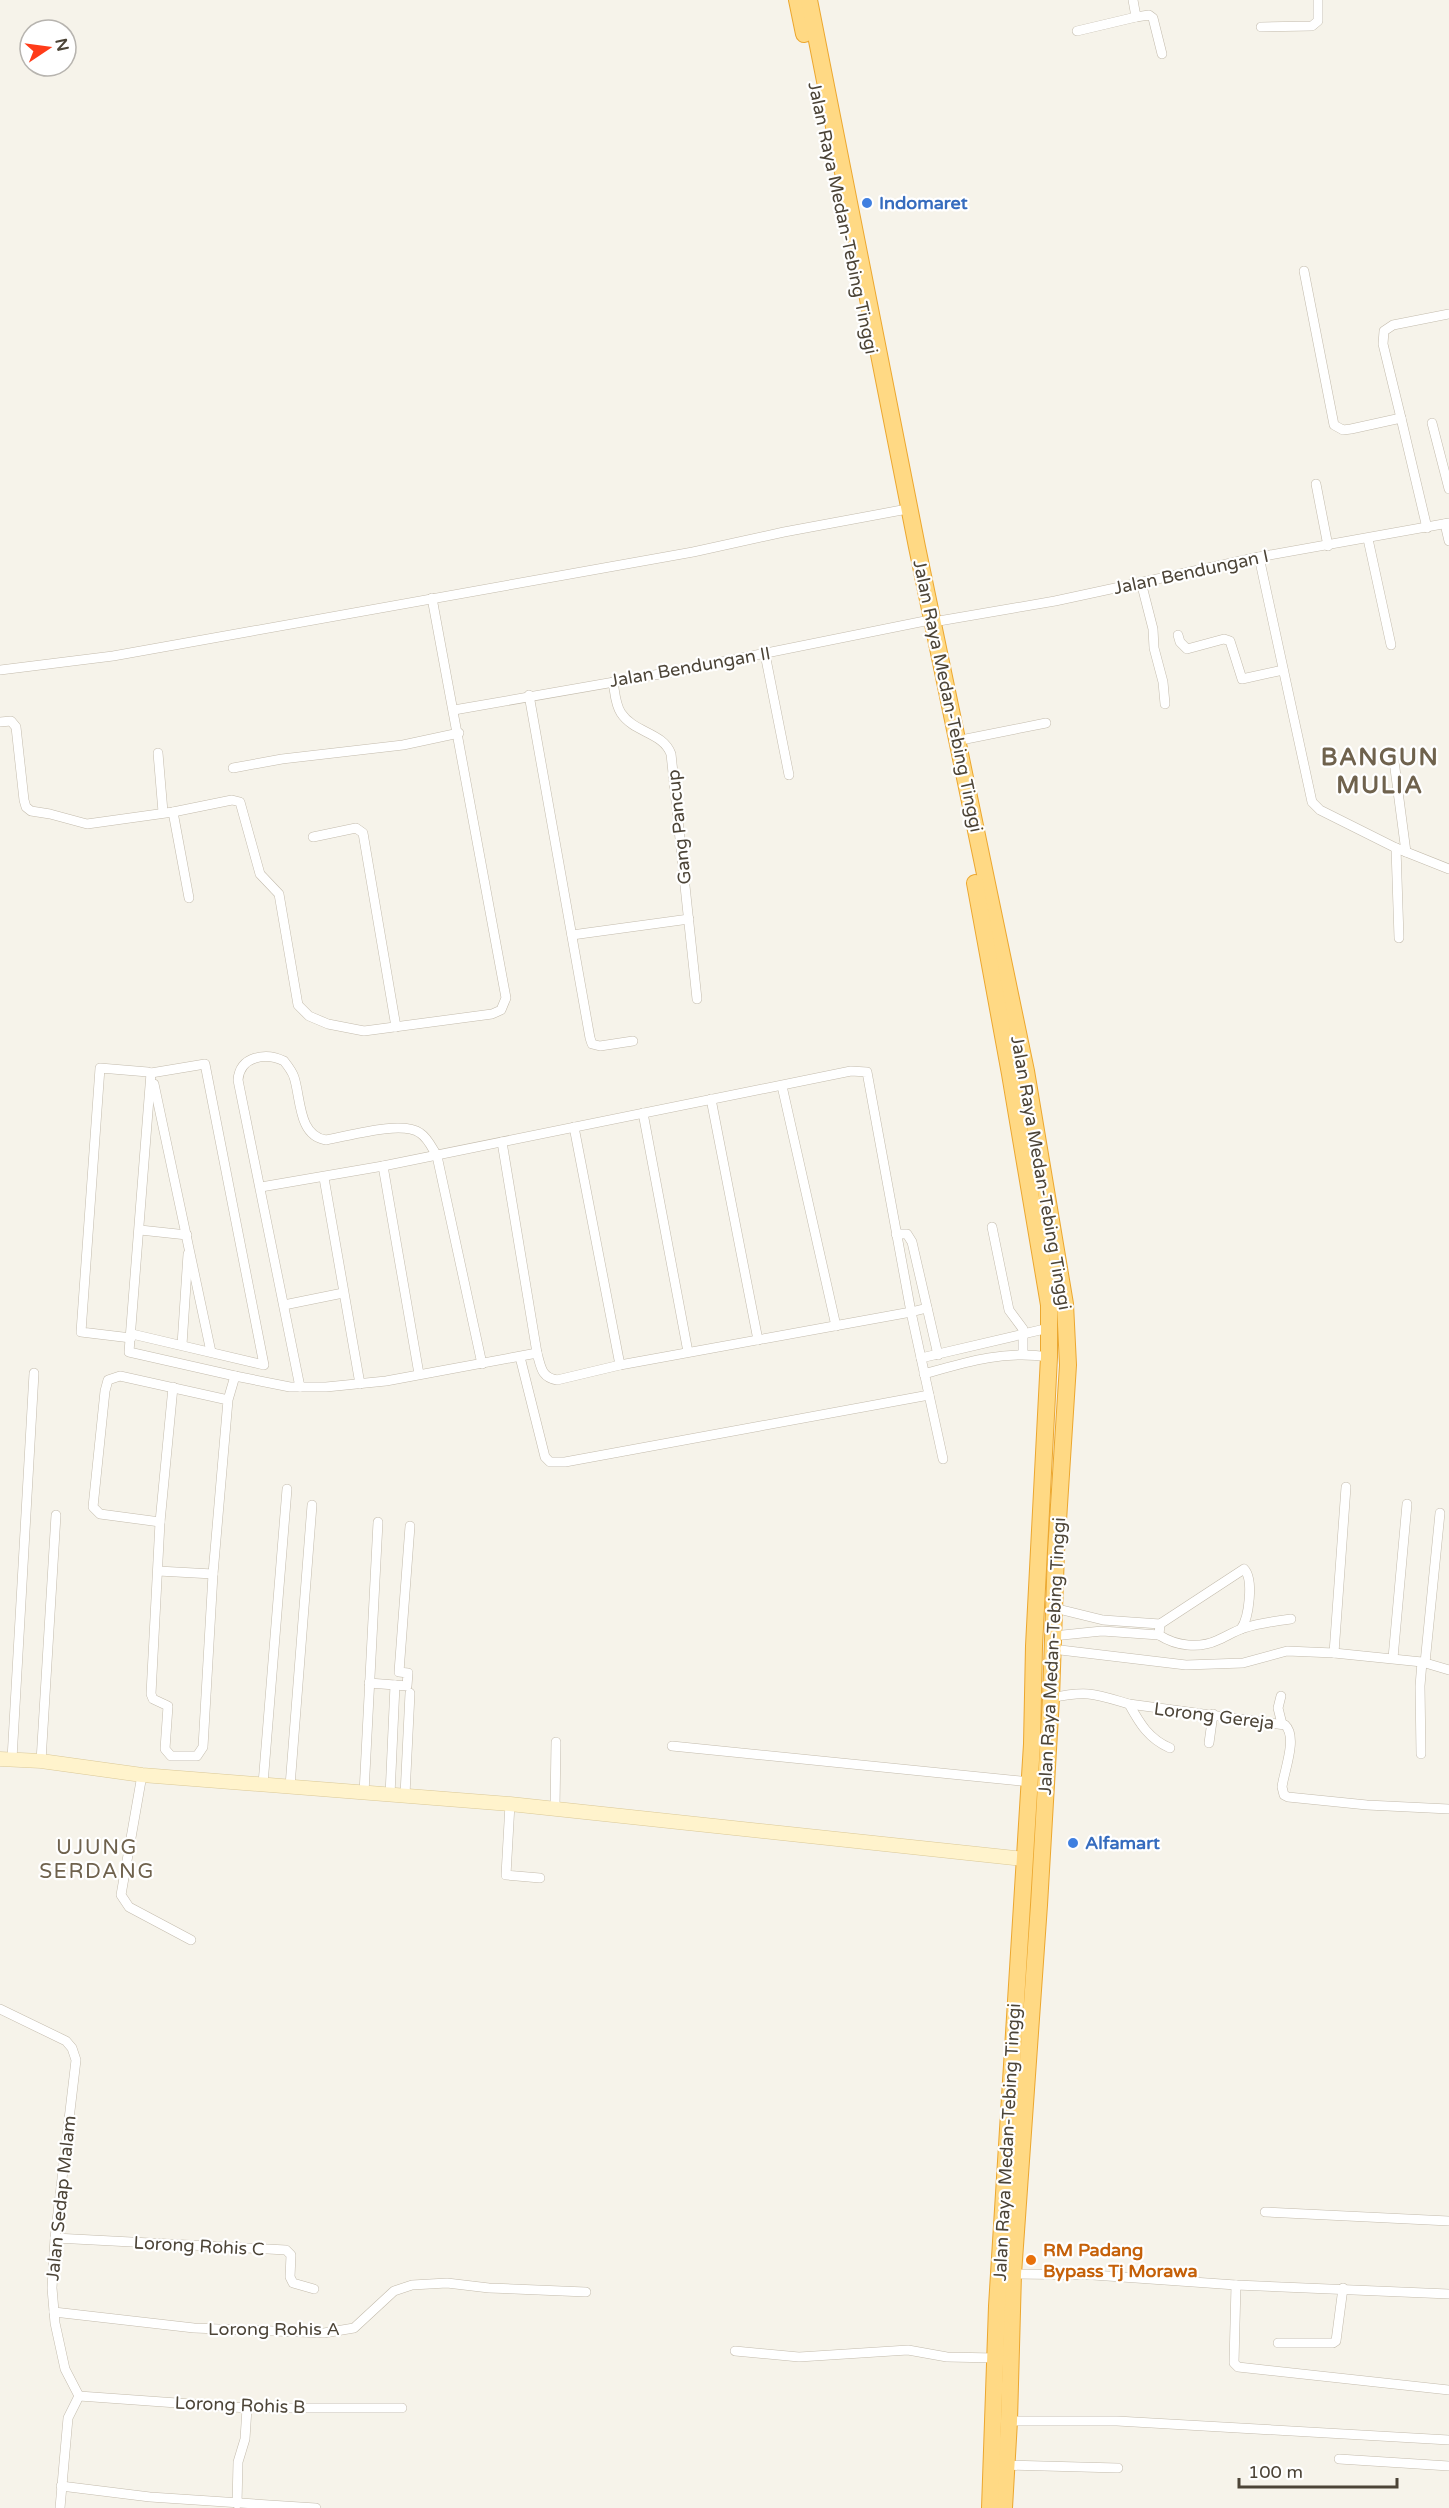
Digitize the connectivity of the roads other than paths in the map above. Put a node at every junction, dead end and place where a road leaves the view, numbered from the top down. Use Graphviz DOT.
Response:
graph roads {
  1 [pos="797,0"];
  2 [pos="809,0"];
  3 [pos="1133,0"];
  4 [pos="1318,0"];
  5 [pos="1136,18"];
  6 [pos="1261,27"];
  7 [pos="1077,31"];
  8 [pos="1162,54"];
  9 [pos="1304,271"];
  10 [pos="1449,314"];
  11 [pos="1401,418"];
  12 [pos="1432,423"];
  13 [pos="1316,484"];
  14 [pos="1449,489"];
  15 [pos="902,510"];
  16 [pos="1447,524"];
  17 [pos="1427,528"];
  18 [pos="1368,539"];
  19 [pos="1449,541"];
  20 [pos="1328,546"];
  21 [pos="1259,557"];
  22 [pos="1142,582"];
  23 [pos="432,598"];
  24 [pos="929,621"];
  25 [pos="1178,635"];
  26 [pos="1391,645"];
  27 [pos="765,654"];
  28 [pos="0,670"];
  29 [pos="1283,670"];
  30 [pos="613,682"];
  31 [pos="529,695"];
  32 [pos="1165,704"];
  33 [pos="454,710"];
  34 [pos="0,722"];
  35 [pos="1046,723"];
  36 [pos="459,733"];
  37 [pos="956,741"];
  38 [pos="158,753"];
  39 [pos="1394,761"];
  40 [pos="233,768"];
  41 [pos="789,775"];
  42 [pos="168,812"];
  43 [pos="313,837"];
  44 [pos="1396,848"];
  45 [pos="1406,852"];
  46 [pos="1446,865"];
  47 [pos="189,898"];
  48 [pos="688,919"];
  49 [pos="572,934"];
  50 [pos="1399,938"];
  51 [pos="697,999"];
  52 [pos="396,1027"];
  53 [pos="633,1041"];
  54 [pos="150,1073"];
  55 [pos="782,1086"];
  56 [pos="711,1100"];
  57 [pos="643,1113"];
  58 [pos="574,1127"];
  59 [pos="502,1142"];
  60 [pos="437,1156"];
  61 [pos="383,1166"];
  62 [pos="324,1178"];
  63 [pos="261,1186"];
  64 [pos="992,1227"];
  65 [pos="140,1230"];
  66 [pos="896,1234"];
  67 [pos="188,1238"];
  68 [pos="343,1293"];
  69 [pos="284,1305"];
  70 [pos="927,1308"];
  71 [pos="911,1312"];
  72 [pos="836,1326"];
  73 [pos="1049,1329"];
  74 [pos="131,1336"];
  75 [pos="1023,1336"];
  76 [pos="758,1340"];
  77 [pos="182,1345"];
  78 [pos="211,1352"];
  79 [pos="688,1352"];
  80 [pos="537,1353"];
  81 [pos="1023,1353"];
  82 [pos="938,1355"];
  83 [pos="520,1357"];
  84 [pos="1049,1357"];
  85 [pos="921,1358"];
  86 [pos="482,1364"];
  87 [pos="620,1365"];
  88 [pos="34,1373"];
  89 [pos="420,1374"];
  90 [pos="924,1374"];
  91 [pos="234,1377"];
  92 [pos="360,1384"];
  93 [pos="173,1387"];
  94 [pos="295,1387"];
  95 [pos="929,1395"];
  96 [pos="228,1396"];
  97 [pos="943,1460"];
  98 [pos="1346,1486"];
  99 [pos="287,1489"];
  100 [pos="1407,1504"];
  101 [pos="312,1505"];
  102 [pos="1440,1513"];
  103 [pos="56,1515"];
  104 [pos="160,1522"];
  105 [pos="378,1522"];
  106 [pos="410,1526"];
  107 [pos="1048,1551"];
  108 [pos="158,1571"];
  109 [pos="213,1574"];
  110 [pos="1054,1608"];
  111 [pos="1292,1619"];
  112 [pos="1103,1620"];
  113 [pos="1160,1624"];
  114 [pos="1241,1629"];
  115 [pos="1102,1631"];
  116 [pos="1159,1635"];
  117 [pos="1053,1642"];
  118 [pos="1334,1653"];
  119 [pos="1394,1658"];
  120 [pos="1424,1662"];
  121 [pos="1449,1670"];
  122 [pos="369,1683"];
  123 [pos="396,1685"];
  124 [pos="410,1693"];
  125 [pos="1281,1696"];
  126 [pos="1051,1698"];
  127 [pos="1129,1704"];
  128 [pos="1213,1714"];
  129 [pos="1282,1724"];
  130 [pos="556,1742"];
  131 [pos="1209,1743"];
  132 [pos="672,1746"];
  133 [pos="1170,1748"];
  134 [pos="1421,1754"];
  135 [pos="6,1759"];
  136 [pos="41,1761"];
  137 [pos="142,1775"];
  138 [pos="1030,1782"];
  139 [pos="263,1784"];
  140 [pos="290,1786"];
  141 [pos="364,1793"];
  142 [pos="390,1795"];
  143 [pos="405,1795"];
  144 [pos="510,1804"];
  145 [pos="555,1808"];
  146 [pos="1449,1809"];
  147 [pos="1024,1859"];
  148 [pos="540,1878"];
  149 [pos="191,1940"];
  150 [pos="0,2009"];
  151 [pos="1265,2212"];
  152 [pos="1449,2221"];
  153 [pos="55,2238"];
  154 [pos="1013,2274"];
  155 [pos="1236,2285"];
  156 [pos="1342,2288"];
  157 [pos="314,2289"];
  158 [pos="586,2292"];
  159 [pos="1449,2294"];
  160 [pos="54,2312"];
  161 [pos="1278,2343"];
  162 [pos="735,2352"];
  163 [pos="995,2358"];
  164 [pos="1449,2390"];
  165 [pos="80,2396"];
  166 [pos="402,2408"];
  167 [pos="248,2409"];
  168 [pos="1009,2421"];
  169 [pos="1449,2440"];
  170 [pos="1339,2459"];
  171 [pos="999,2465"];
  172 [pos="1449,2466"];
  173 [pos="1118,2468"];
  174 [pos="61,2486"];
  175 [pos="237,2504"];
  176 [pos="60,2508"];
  177 [pos="316,2508"];
  178 [pos="990,2508"];
  179 [pos="1004,2508"];
  1 -- 15 [label="highway, Jalan Raya Medan-Tebing Tinggi"];
  2 -- 24 [label="highway, Jalan Raya Medan-Tebing Tinggi"];
  3 -- 5 [label="street"];
  4 -- 6 [label="street"];
  5 -- 7 [label="street"];
  5 -- 8 [label="street"];
  9 -- 11 [label="street"];
  10 -- 11 [label="street"];
  11 -- 17 [label="street"];
  12 -- 14 [label="street"];
  13 -- 20 [label="street"];
  15 -- 23 [label="street"];
  15 -- 24 [label="highway, Jalan Raya Medan-Tebing Tinggi"];
  16 -- 17 [label="street, Jalan Bendungan I"];
  16 -- 19 [label="street"];
  17 -- 18 [label="street, Jalan Bendungan I"];
  18 -- 20 [label="street, Jalan Bendungan I"];
  18 -- 26 [label="street"];
  20 -- 21 [label="street, Jalan Bendungan I"];
  21 -- 22 [label="street, Jalan Bendungan I"];
  21 -- 29 [label="street"];
  22 -- 24 [label="street, Jalan Bendungan I"];
  22 -- 32 [label="street"];
  23 -- 28 [label="street"];
  23 -- 33 [label="street"];
  24 -- 27 [label="street, Jalan Bendungan II"];
  24 -- 37 [label="highway, Jalan Raya Medan-Tebing Tinggi"];
  24 -- 73 [label="highway, Jalan Raya Medan-Tebing Tinggi"];
  25 -- 29 [label="street"];
  27 -- 30 [label="street, Jalan Bendungan II"];
  27 -- 41 [label="street"];
  29 -- 44 [label="street"];
  30 -- 31 [label="street, Jalan Bendungan II"];
  30 -- 48 [label="street, Gang Pancup"];
  31 -- 33 [label="street, Jalan Bendungan II"];
  31 -- 49 [label="street"];
  33 -- 36 [label="street"];
  34 -- 42 [label="street"];
  35 -- 37 [label="street"];
  36 -- 40 [label="street"];
  36 -- 52 [label="street"];
  37 -- 107 [label="highway, Jalan Raya Medan-Tebing Tinggi"];
  38 -- 42 [label="street"];
  39 -- 45 [label="street"];
  42 -- 47 [label="street"];
  42 -- 52 [label="street"];
  43 -- 52 [label="street"];
  44 -- 45 [label="street"];
  44 -- 50 [label="street"];
  45 -- 46 [label="street"];
  48 -- 49 [label="street"];
  48 -- 51 [label="street, Gang Pancup"];
  49 -- 53 [label="street"];
  54 -- 65 [label="street"];
  54 -- 67 [label="street"];
  54 -- 74 [label="street"];
  54 -- 78 [label="street"];
  55 -- 56 [label="street"];
  55 -- 66 [label="street"];
  55 -- 72 [label="street"];
  56 -- 57 [label="street"];
  56 -- 76 [label="street"];
  57 -- 58 [label="street"];
  57 -- 79 [label="street"];
  58 -- 59 [label="street"];
  58 -- 87 [label="street"];
  59 -- 60 [label="street"];
  59 -- 80 [label="street"];
  60 -- 61 [label="street"];
  60 -- 63 [label="street"];
  60 -- 86 [label="street"];
  61 -- 62 [label="street"];
  61 -- 89 [label="street"];
  62 -- 63 [label="street"];
  62 -- 68 [label="street"];
  63 -- 69 [label="street"];
  64 -- 75 [label="street"];
  65 -- 67 [label="street"];
  65 -- 74 [label="street"];
  66 -- 70 [label="street"];
  66 -- 71 [label="street"];
  67 -- 77 [label="street"];
  67 -- 78 [label="street"];
  68 -- 69 [label="street"];
  68 -- 92 [label="street"];
  69 -- 94 [label="street"];
  70 -- 71 [label="street"];
  70 -- 82 [label="street"];
  71 -- 72 [label="street"];
  71 -- 85 [label="street"];
  72 -- 76 [label="street"];
  73 -- 75 [label="street"];
  73 -- 84 [label="highway, Jalan Raya Medan-Tebing Tinggi"];
  74 -- 77 [label="street"];
  74 -- 91 [label="street"];
  75 -- 81 [label="street"];
  75 -- 82 [label="street"];
  76 -- 79 [label="street"];
  77 -- 78 [label="street"];
  79 -- 87 [label="street"];
  80 -- 83 [label="street"];
  80 -- 87 [label="street"];
  81 -- 84 [label="street"];
  81 -- 90 [label="street"];
  82 -- 85 [label="street"];
  83 -- 86 [label="street"];
  83 -- 95 [label="street"];
  84 -- 107 [label="highway, Jalan Raya Medan-Tebing Tinggi"];
  85 -- 90 [label="street"];
  86 -- 89 [label="street"];
  88 -- 135 [label="street"];
  89 -- 92 [label="street"];
  90 -- 95 [label="street"];
  91 -- 94 [label="street"];
  91 -- 96 [label="street"];
  92 -- 94 [label="street"];
  93 -- 96 [label="street"];
  93 -- 104 [label="street"];
  93 -- 104 [label="street"];
  95 -- 97 [label="street"];
  96 -- 109 [label="street"];
  98 -- 118 [label="street"];
  99 -- 139 [label="street"];
  100 -- 119 [label="street"];
  101 -- 140 [label="street"];
  102 -- 120 [label="street"];
  103 -- 136 [label="street"];
  104 -- 108 [label="street"];
  105 -- 122 [label="street"];
  106 -- 123 [label="street"];
  107 -- 110 [label="highway, Jalan Raya Medan-Tebing Tinggi"];
  107 -- 138 [label="highway, Jalan Raya Medan-Tebing Tinggi"];
  108 -- 109 [label="street"];
  108 -- 109 [label="street"];
  110 -- 112 [label="street"];
  110 -- 117 [label="highway, Jalan Raya Medan-Tebing Tinggi"];
  111 -- 114 [label="street"];
  112 -- 113 [label="street"];
  112 -- 115 [label="street"];
  113 -- 114 [label="street"];
  113 -- 116 [label="street"];
  114 -- 116 [label="street"];
  115 -- 116 [label="street"];
  115 -- 117 [label="street"];
  117 -- 118 [label="street"];
  117 -- 126 [label="highway, Jalan Raya Medan-Tebing Tinggi"];
  118 -- 119 [label="street"];
  119 -- 120 [label="street"];
  120 -- 121 [label="street"];
  120 -- 134 [label="street"];
  122 -- 123 [label="street"];
  122 -- 141 [label="street"];
  123 -- 142 [label="street"];
  124 -- 143 [label="street"];
  125 -- 129 [label="street"];
  126 -- 127 [label="street, Lorong Gereja"];
  126 -- 154 [label="highway, Jalan Raya Medan-Tebing Tinggi"];
  127 -- 128 [label="street, Lorong Gereja"];
  127 -- 133 [label="street"];
  128 -- 129 [label="street, Lorong Gereja"];
  128 -- 131 [label="street"];
  129 -- 146 [label="street, Lorong Gereja"];
  130 -- 145 [label="street"];
  132 -- 138 [label="street"];
  135 -- 136 [label="main road"];
  136 -- 137 [label="main road"];
  137 -- 139 [label="main road"];
  137 -- 149 [label="street"];
  138 -- 147 [label="highway, Jalan Raya Medan-Tebing Tinggi"];
  139 -- 140 [label="main road"];
  140 -- 141 [label="main road"];
  141 -- 142 [label="main road"];
  142 -- 143 [label="main road"];
  143 -- 144 [label="main road"];
  144 -- 145 [label="main road"];
  144 -- 148 [label="street"];
  145 -- 147 [label="main road"];
  147 -- 163 [label="highway, Jalan Raya Medan-Tebing Tinggi"];
  150 -- 153 [label="street, Jalan Sedap Malam"];
  151 -- 152 [label="street"];
  153 -- 157 [label="street, Lorong Rohis C"];
  153 -- 160 [label="street, Jalan Sedap Malam"];
  154 -- 155 [label="street"];
  154 -- 168 [label="highway, Jalan Raya Medan-Tebing Tinggi"];
  155 -- 156 [label="street"];
  155 -- 164 [label="street"];
  156 -- 159 [label="street"];
  156 -- 161 [label="street"];
  158 -- 160 [label="street, Lorong Rohis A"];
  160 -- 165 [label="street, Jalan Sedap Malam"];
  162 -- 163 [label="street"];
  163 -- 171 [label="highway, Jalan Raya Medan-Tebing Tinggi"];
  165 -- 167 [label="street, Lorong Rohis B"];
  165 -- 174 [label="street"];
  166 -- 167 [label="street, Lorong Rohis B"];
  167 -- 175 [label="street"];
  168 -- 169 [label="street"];
  168 -- 171 [label="highway, Jalan Raya Medan-Tebing Tinggi"];
  170 -- 172 [label="street"];
  171 -- 173 [label="street"];
  171 -- 178 [label="highway, Jalan Raya Medan-Tebing Tinggi"];
  171 -- 179 [label="highway, Jalan Raya Medan-Tebing Tinggi"];
  174 -- 175 [label="street"];
  174 -- 176 [label="street"];
  175 -- 177 [label="street"];
}
